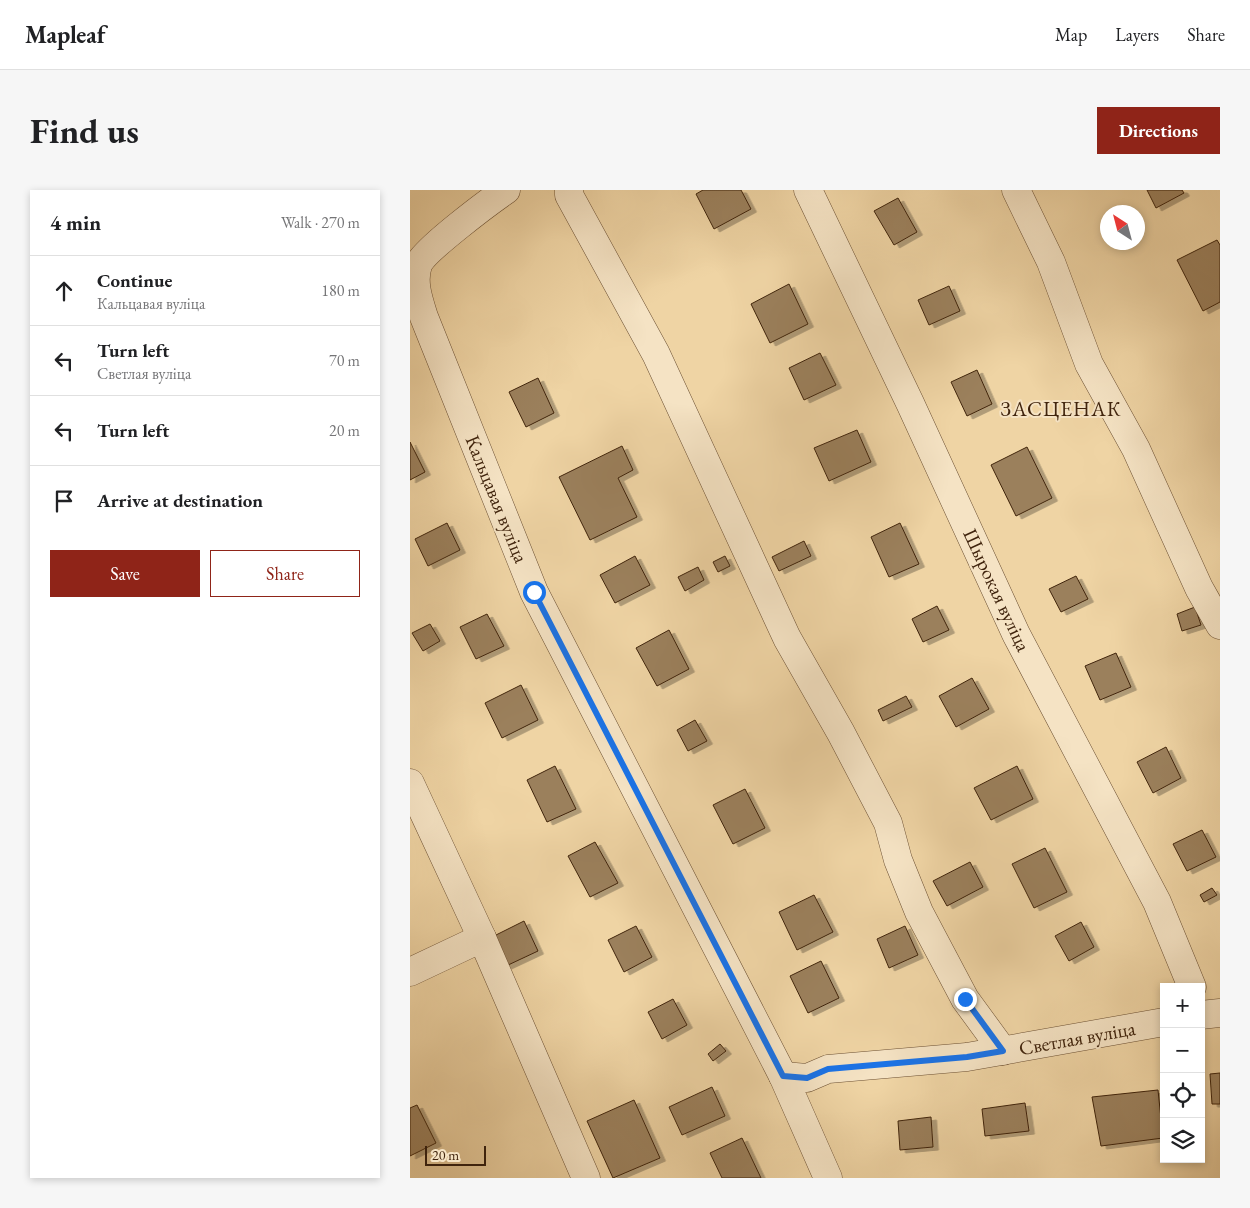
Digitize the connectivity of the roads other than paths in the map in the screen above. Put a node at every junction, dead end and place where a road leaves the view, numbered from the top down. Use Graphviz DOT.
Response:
graph roads {
  1 [pos="506,190"];
  2 [pos="569,190"];
  3 [pos="808,190"];
  4 [pos="1016,190"];
  5 [pos="1220,625"];
  6 [pos="410,783"];
  7 [pos="482,938"];
  8 [pos="410,972"];
  9 [pos="1190,983"];
  10 [pos="1160,1023"];
  11 [pos="1003,1051"];
  12 [pos="783,1076"];
  13 [pos="586,1178"];
  14 [pos="828,1178"];
  1 -- 12 [label="street, Кальцавая вуліца"];
  2 -- 11 [label="street"];
  3 -- 9 [label="street, Шырокая вуліца"];
  4 -- 5 [label="street"];
  6 -- 7 [label="street"];
  7 -- 8 [label="street"];
  7 -- 13 [label="street"];
  10 -- 11 [label="street, Светлая вуліца"];
  11 -- 12 [label="street, Светлая вуліца"];
  12 -- 14 [label="street, Кальцавая вуліца"];
}
